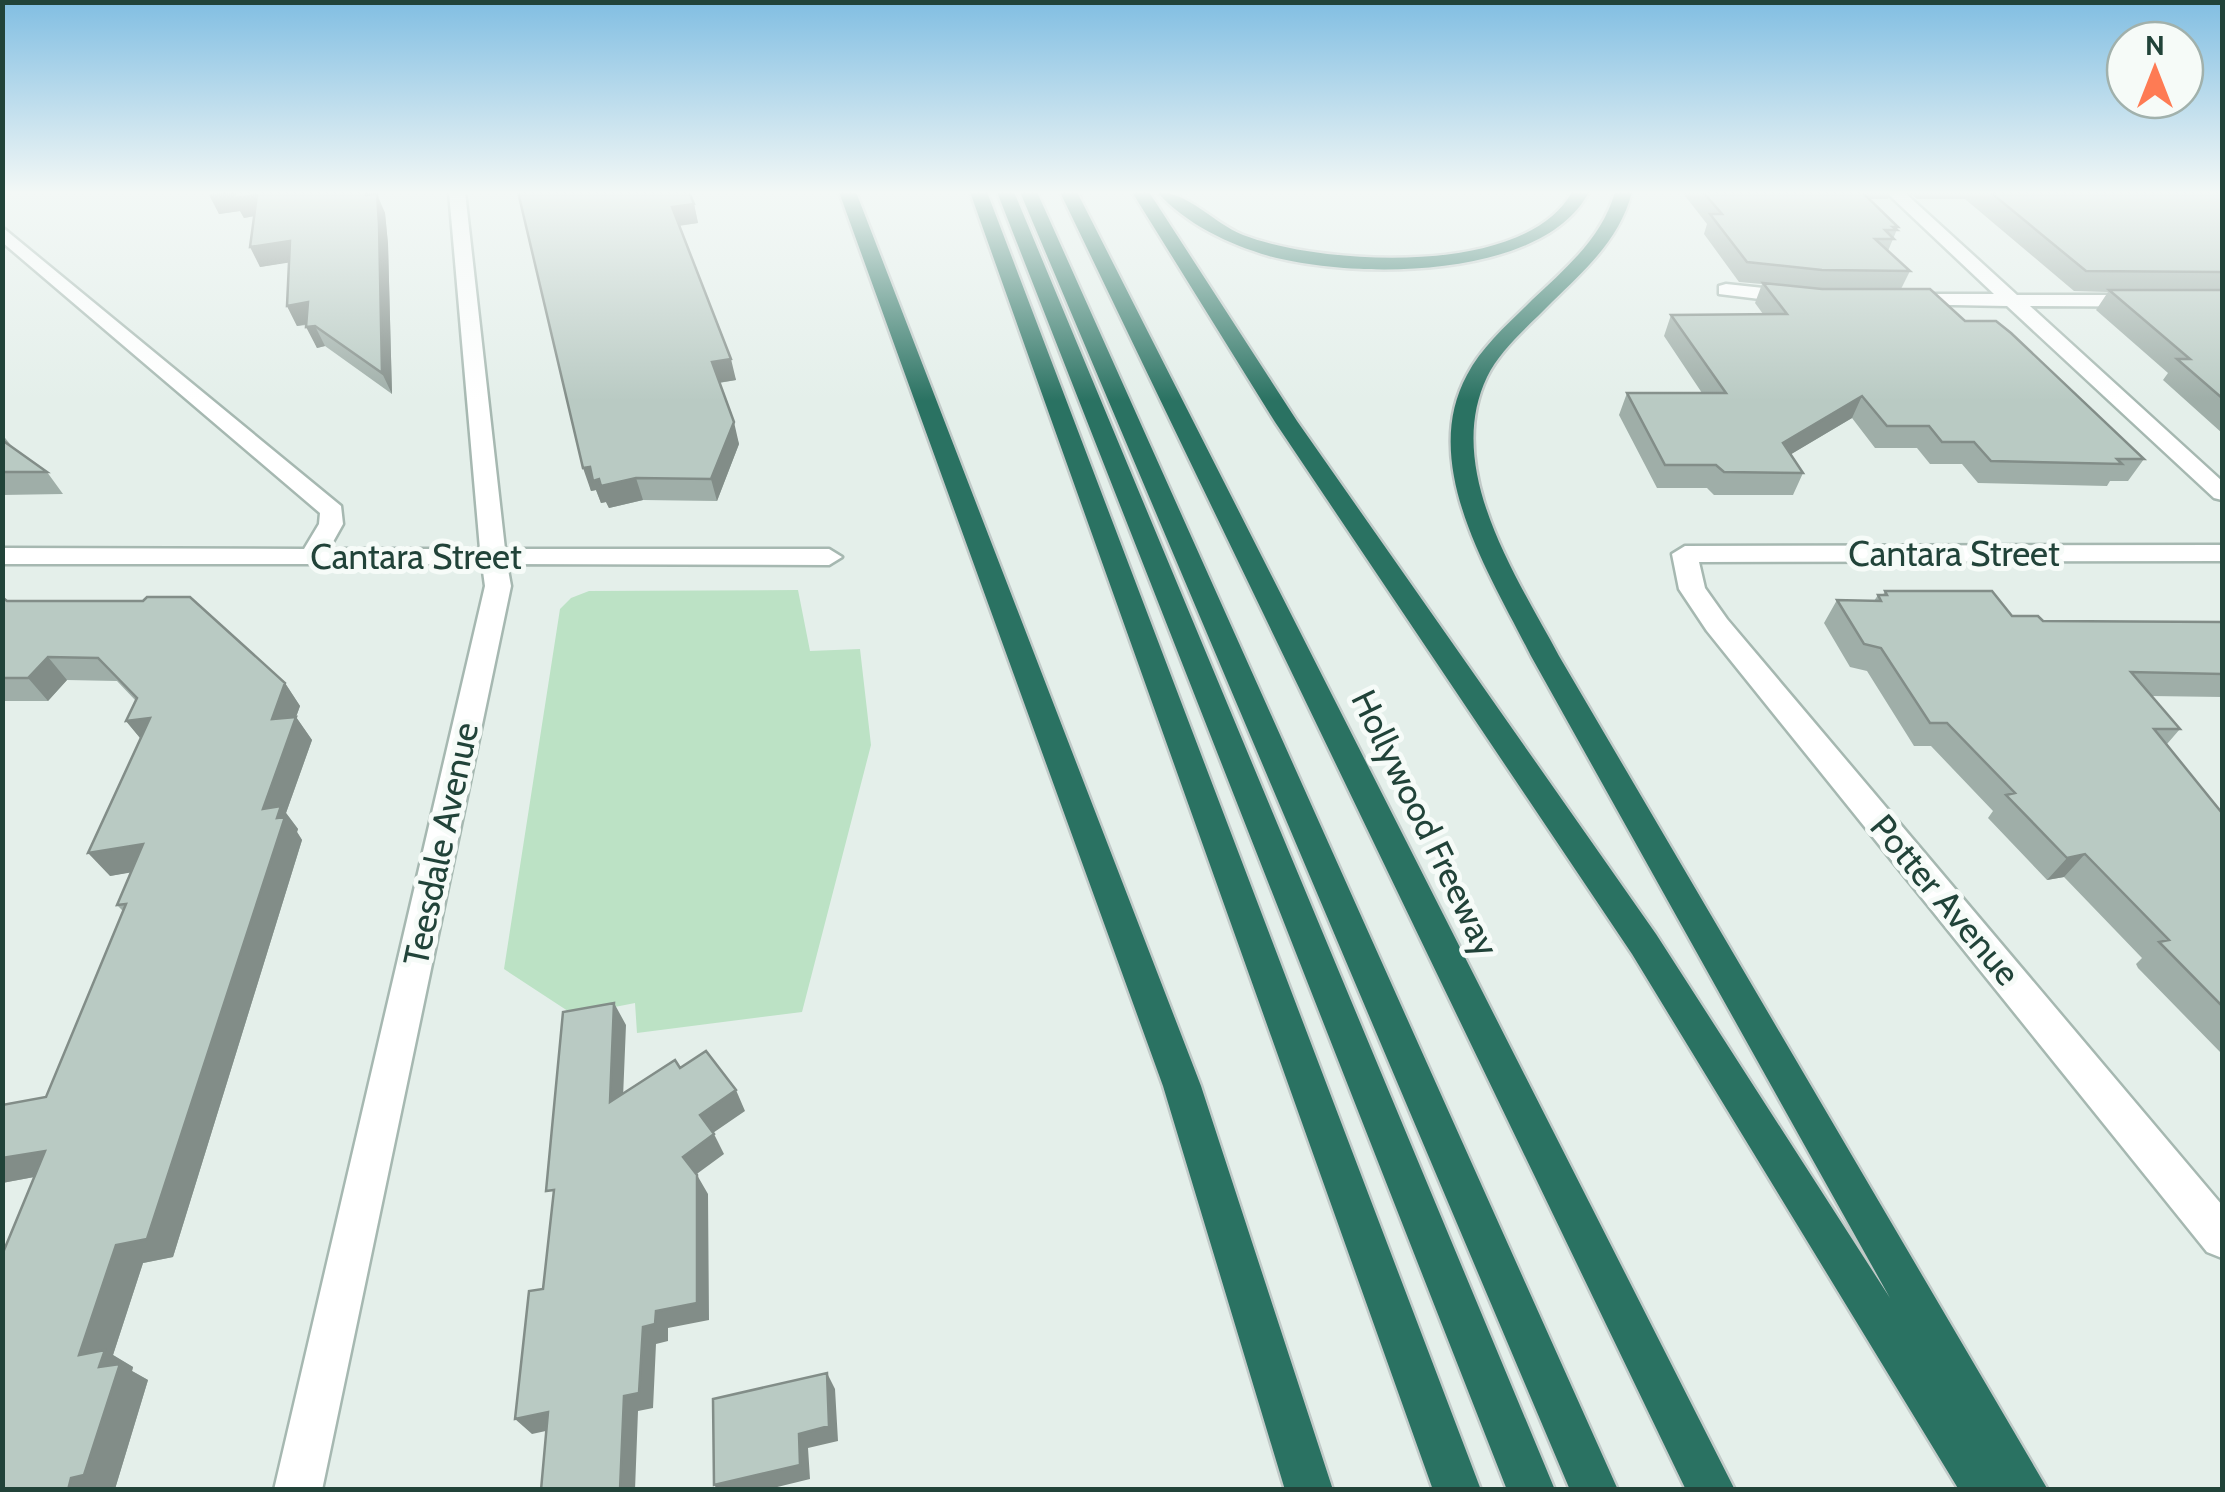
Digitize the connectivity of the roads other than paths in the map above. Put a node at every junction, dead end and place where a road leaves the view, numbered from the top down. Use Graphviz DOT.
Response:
graph roads {
  1 [pos="37,262"];
  2 [pos="464,262"];
  3 [pos="873,262"];
  4 [pos="1004,262"];
  5 [pos="1033,262"];
  6 [pos="1058,262"];
  7 [pos="1102,262"];
  8 [pos="1184,262"];
  9 [pos="1383,262"];
  10 [pos="1427,262"];
  11 [pos="1582,262"];
  12 [pos="1971,262"];
  13 [pos="1726,290"];
  14 [pos="1813,300"];
  15 [pos="1890,300"];
  16 [pos="2222,301"];
  17 [pos="2016,302"];
  18 [pos="2222,493"];
  19 [pos="2222,553"];
  20 [pos="1685,554"];
  21 [pos="2,556"];
  22 [pos="312,556"];
  23 [pos="829,557"];
  24 [pos="494,558"];
  25 [pos="2222,1236"];
  26 [pos="298,1490"];
  27 [pos="1310,1490"];
  28 [pos="1457,1490"];
  29 [pos="1531,1490"];
  30 [pos="1594,1490"];
  31 [pos="1711,1490"];
  32 [pos="1986,1490"];
  33 [pos="2024,1490"];
  1 -- 22 [label="street"];
  2 -- 24 [label="street, Teesdale Avenue"];
  3 -- 27 [label="highway"];
  4 -- 28 [label="highway"];
  5 -- 29 [label="highway"];
  6 -- 30 [label="highway"];
  7 -- 31 [label="highway, Hollywood Freeway"];
  8 -- 32 [label="highway"];
  9 -- 10 [label="highway"];
  11 -- 33 [label="highway"];
  12 -- 17 [label="street"];
  13 -- 14 [label="street"];
  15 -- 17 [label="street"];
  16 -- 17 [label="street"];
  17 -- 18 [label="street"];
  19 -- 20 [label="street, Cantara Street"];
  20 -- 25 [label="street, Potter Avenue"];
  21 -- 22 [label="street, Cantara Street"];
  22 -- 24 [label="street, Cantara Street"];
  23 -- 24 [label="street, Cantara Street"];
  24 -- 26 [label="street, Teesdale Avenue"];
}
